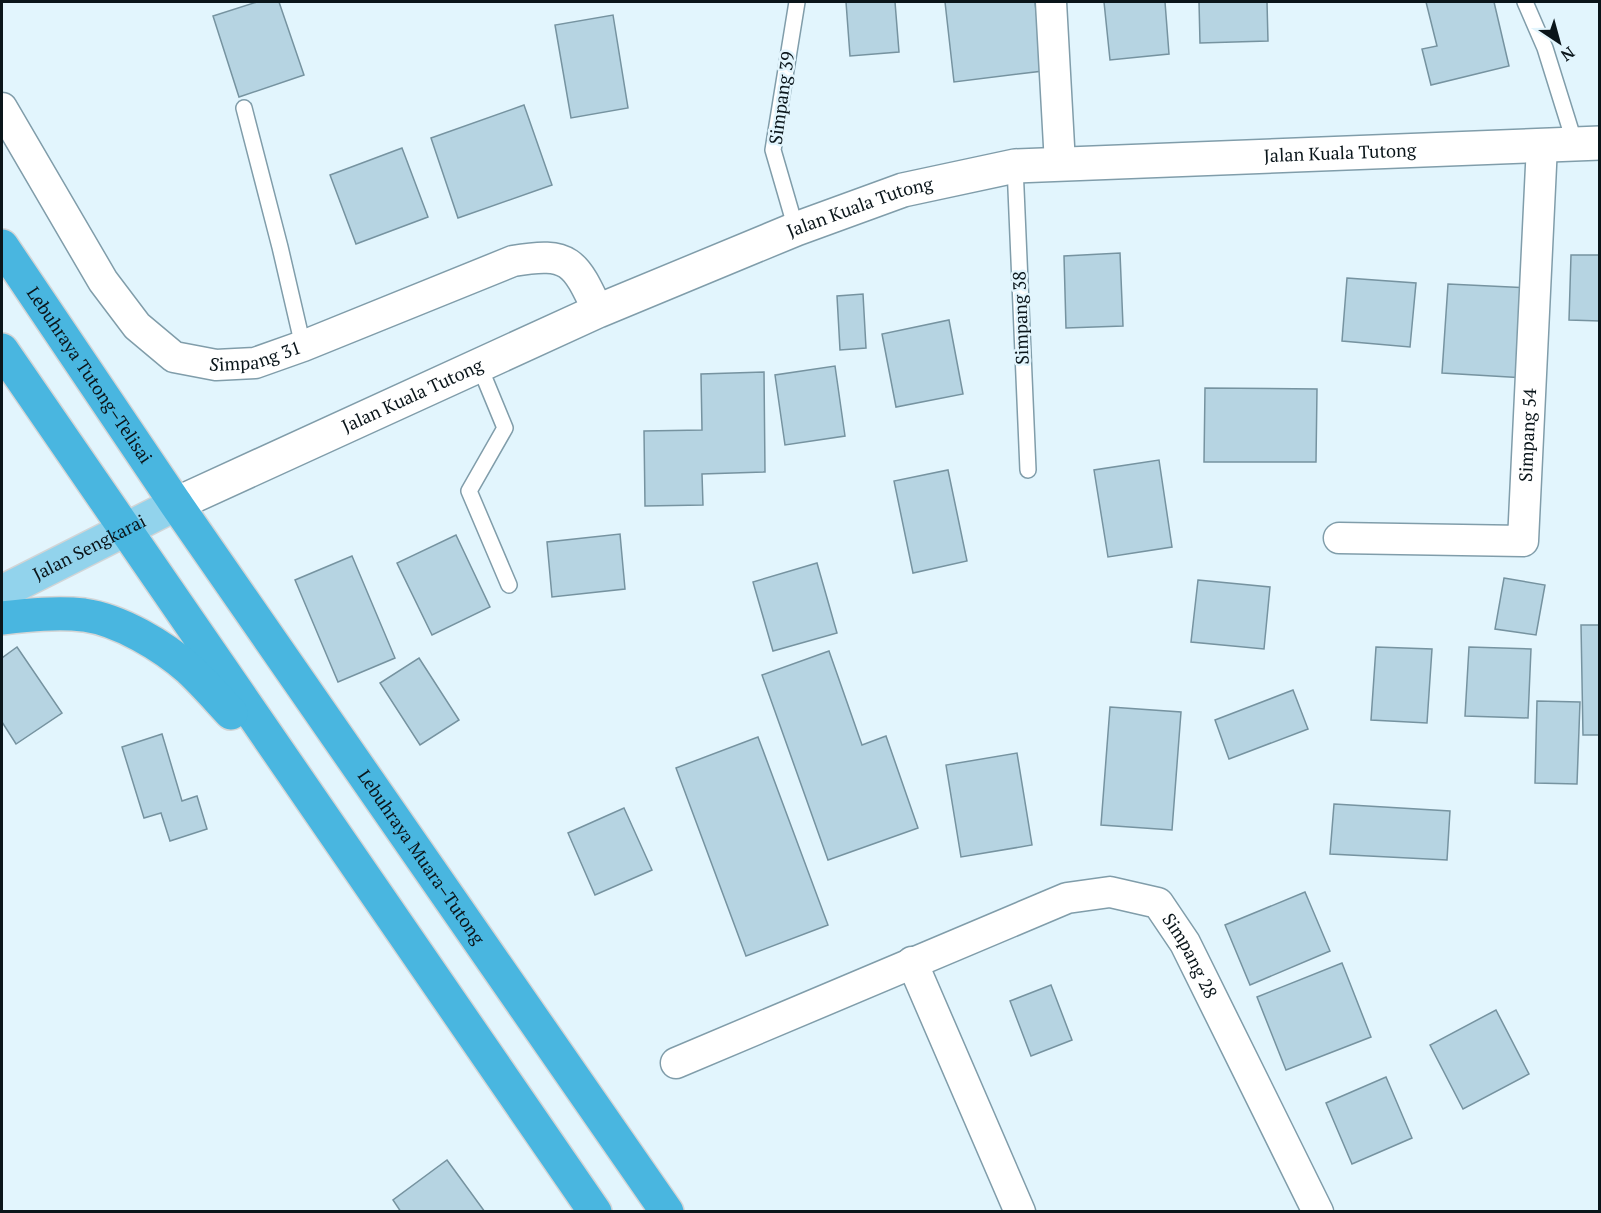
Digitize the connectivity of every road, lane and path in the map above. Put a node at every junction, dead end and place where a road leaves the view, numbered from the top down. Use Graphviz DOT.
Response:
graph roads {
  1 [pos="797,2"];
  2 [pos="1051,2"];
  3 [pos="1525,2"];
  4 [pos="2,108"];
  5 [pos="244,108"];
  6 [pos="1587,143"];
  7 [pos="1542,146"];
  8 [pos="1060,164"];
  9 [pos="1015,166"];
  10 [pos="796,229"];
  11 [pos="2,246"];
  12 [pos="598,311"];
  13 [pos="303,346"];
  14 [pos="2,350"];
  15 [pos="479,365"];
  16 [pos="1028,470"];
  17 [pos="176,504"];
  18 [pos="124,529"];
  19 [pos="1339,538"];
  20 [pos="509,585"];
  21 [pos="2,592"];
  22 [pos="2,618"];
  23 [pos="298,783"];
  24 [pos="912,962"];
  25 [pos="676,1064"];
  26 [pos="595,1212"];
  27 [pos="667,1212"];
  28 [pos="1020,1212"];
  29 [pos="1318,1212"];
  1 -- 10 [label="lane, Simpang 39"];
  2 -- 8 [label="street"];
  3 -- 6 [label="lane"];
  4 -- 13 [label="street, Simpang 31"];
  5 -- 13 [label="lane"];
  6 -- 7 [label="street, Jalan Kuala Tutong"];
  7 -- 8 [label="street, Jalan Kuala Tutong"];
  7 -- 19 [label="street, Simpang 54"];
  8 -- 9 [label="street, Jalan Kuala Tutong"];
  9 -- 10 [label="street, Jalan Kuala Tutong"];
  9 -- 16 [label="lane, Simpang 38"];
  10 -- 12 [label="street, Jalan Kuala Tutong"];
  11 -- 17 [label="highway, Lebuhraya Tutong–Telisai"];
  12 -- 13 [label="street, Simpang 31"];
  12 -- 15 [label="street, Jalan Kuala Tutong"];
  14 -- 18 [label="highway"];
  15 -- 17 [label="street, Jalan Kuala Tutong"];
  15 -- 20 [label="lane"];
  17 -- 18 [label="main road, Jalan Sengkarai"];
  17 -- 27 [label="highway, Lebuhraya Muara–Tutong"];
  18 -- 21 [label="main road, Jalan Sengkarai"];
  18 -- 23 [label="highway"];
  22 -- 23 [label="highway"];
  23 -- 26 [label="highway"];
  24 -- 25 [label="street, Simpang 28"];
  24 -- 28 [label="street"];
  24 -- 29 [label="street, Simpang 28"];
}
